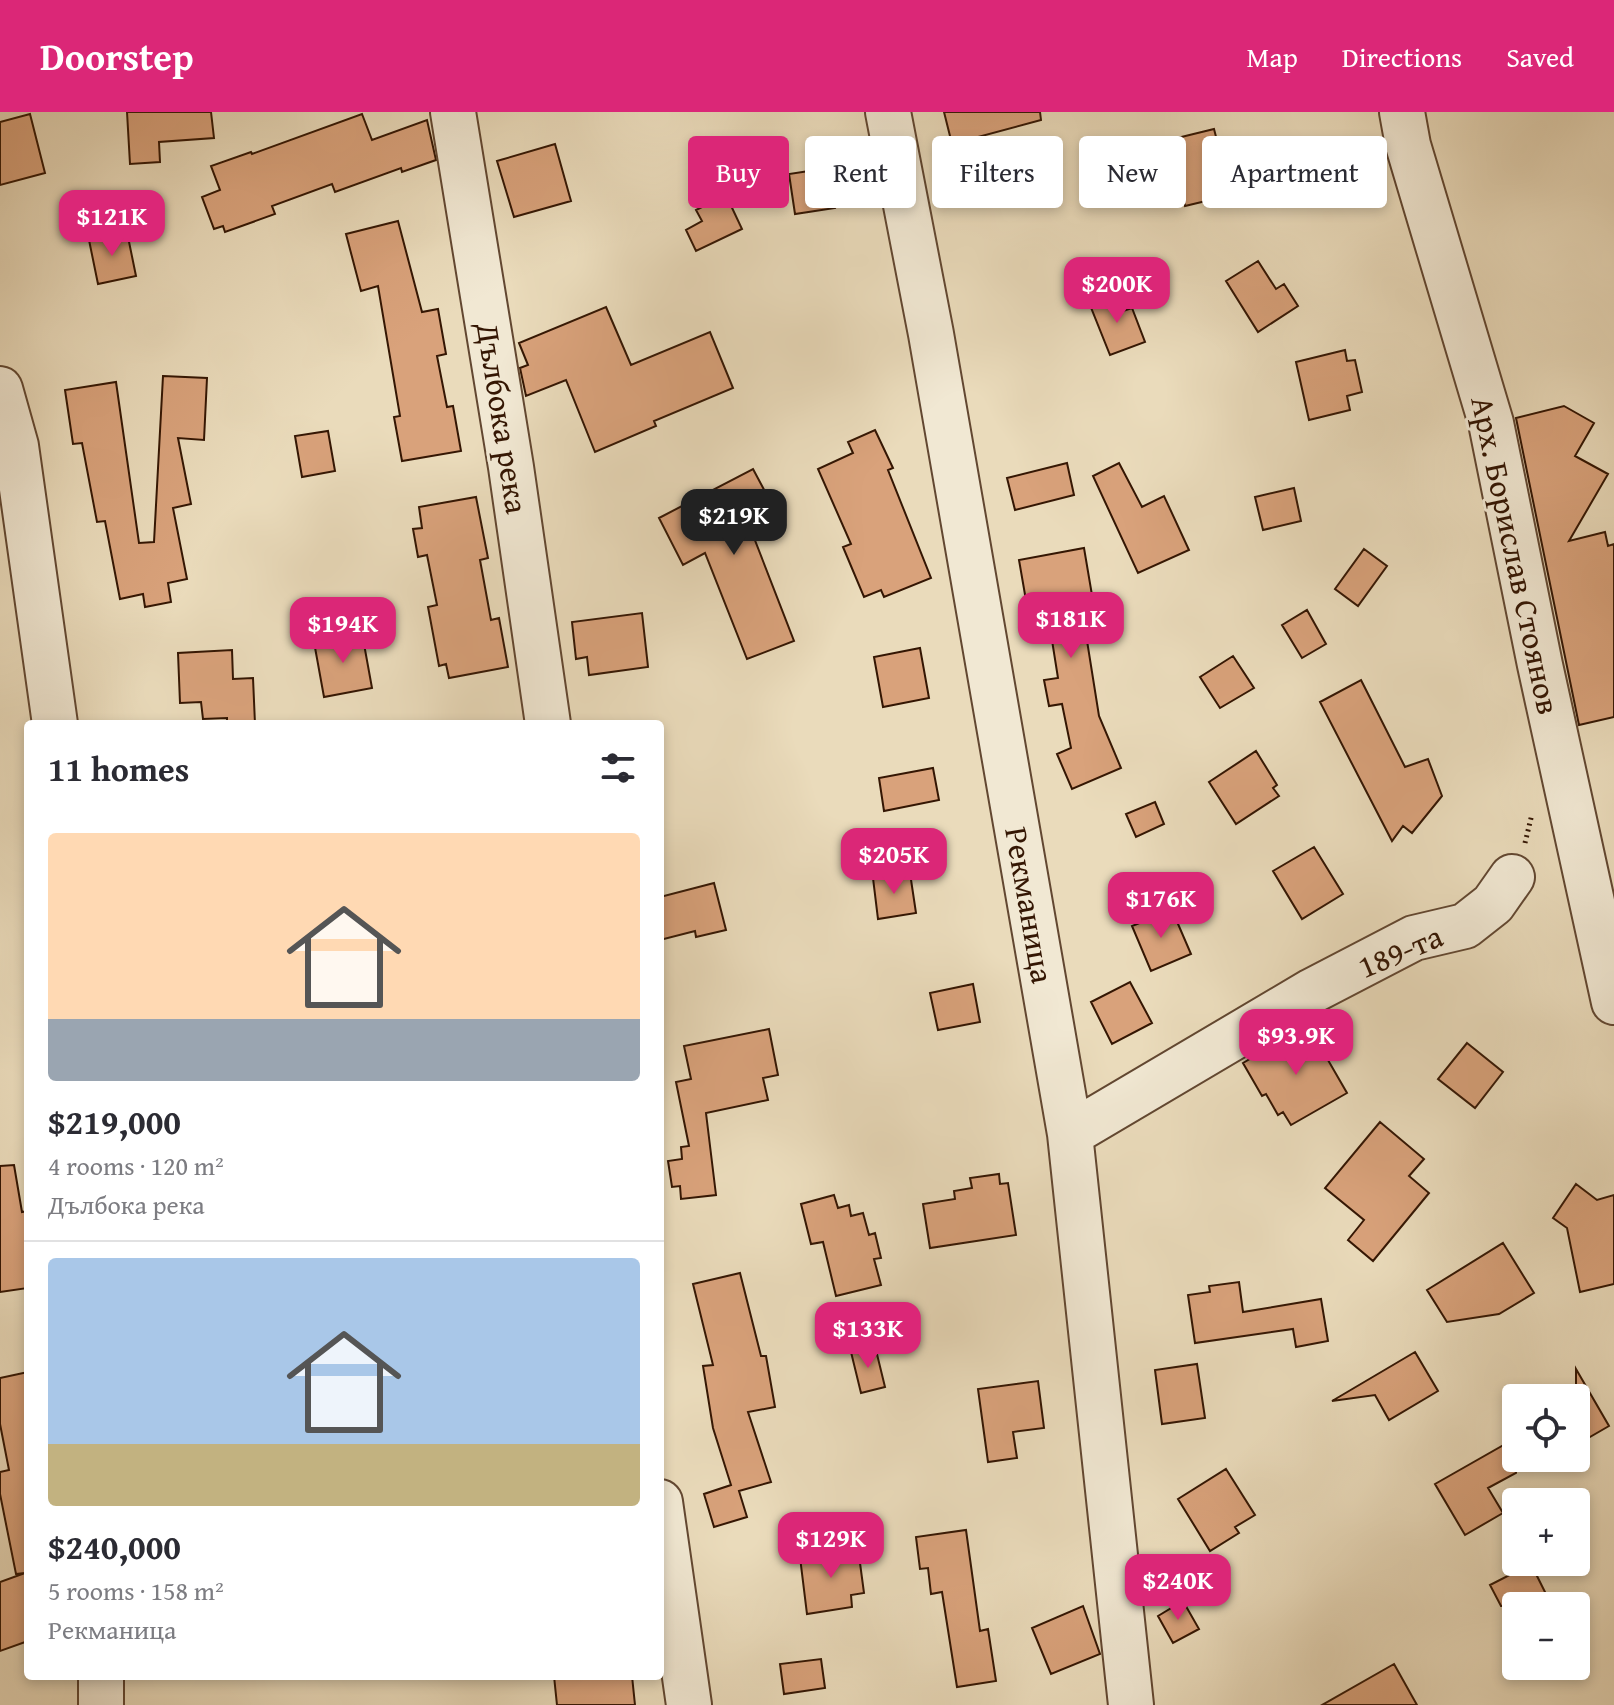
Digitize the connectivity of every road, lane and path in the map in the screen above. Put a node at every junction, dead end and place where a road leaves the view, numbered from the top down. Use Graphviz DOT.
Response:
graph roads {
  1 [pos="453,112"];
  2 [pos="888,112"];
  3 [pos="1402,112"];
  4 [pos="0,389"];
  5 [pos="54,720"];
  6 [pos="547,720"];
  7 [pos="1512,877"];
  8 [pos="1614,1002"];
  9 [pos="1070,1134"];
  10 [pos="664,1530"];
  11 [pos="101,1680"];
  12 [pos="101,1705"];
  13 [pos="689,1705"];
  14 [pos="1131,1705"];
  1 -- 6 [label="street, Дълбока река"];
  2 -- 9 [label="street, Рекманица"];
  3 -- 8 [label="street, Арх. Борислав Стоянов"];
  4 -- 5 [label="street"];
  7 -- 9 [label="street, 189-та"];
  9 -- 14 [label="street, Рекманица"];
  10 -- 13 [label="street"];
  11 -- 12 [label="street"];
}
